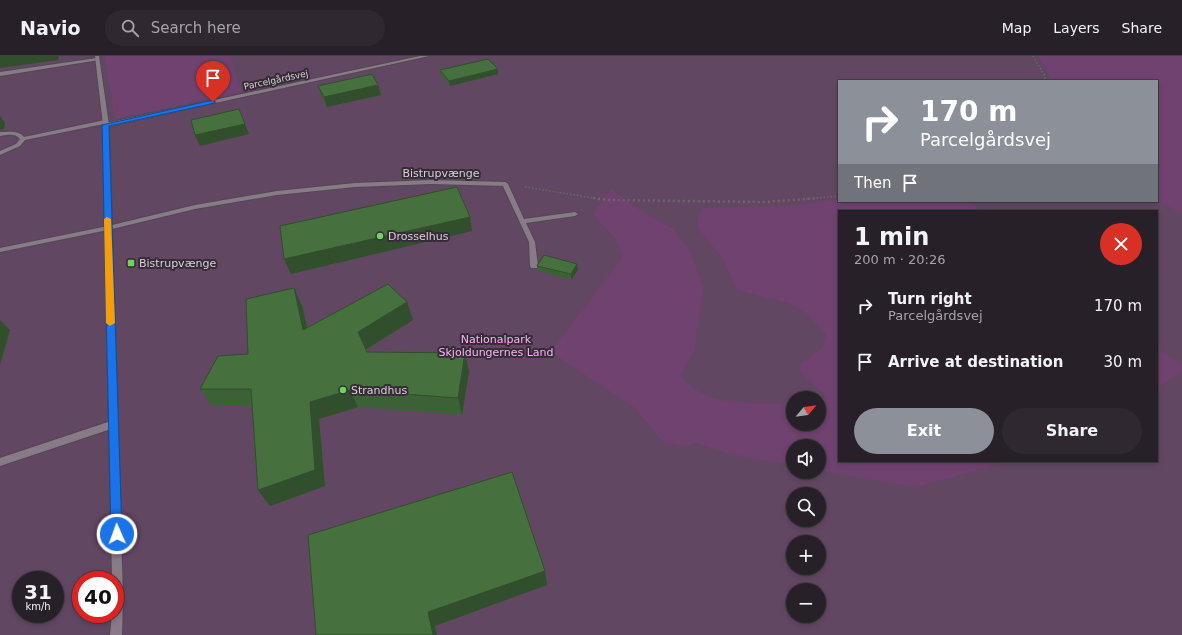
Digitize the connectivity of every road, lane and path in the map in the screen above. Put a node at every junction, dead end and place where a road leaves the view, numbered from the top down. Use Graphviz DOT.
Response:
graph roads {
  1 [pos="427,56"];
  2 [pos="1033,56"];
  3 [pos="97,57"];
  4 [pos="0,74"];
  5 [pos="1045,80"];
  6 [pos="105,124"];
  7 [pos="0,134"];
  8 [pos="22,140"];
  9 [pos="0,153"];
  10 [pos="505,184"];
  11 [pos="838,196"];
  12 [pos="575,214"];
  13 [pos="523,221"];
  14 [pos="108,228"];
  15 [pos="0,250"];
  16 [pos="534,266"];
  17 [pos="114,424"];
  18 [pos="0,462"];
  19 [pos="116,635"];
  1 -- 6 [label="street, Parcelgårdsvej"];
  2 -- 5 [label="path"];
  3 -- 4 [label="street"];
  3 -- 6 [label="street"];
  6 -- 8 [label="street, Parcelgårdsvej"];
  6 -- 14 [label="street"];
  7 -- 8 [label="street"];
  8 -- 9 [label="street"];
  10 -- 11 [label="path"];
  10 -- 13 [label="street"];
  10 -- 14 [label="street, Bistrupvænge"];
  12 -- 13 [label="street"];
  13 -- 16 [label="street"];
  14 -- 15 [label="street, Bistrupvænge"];
  14 -- 17 [label="street"];
  17 -- 18 [label="street"];
  17 -- 19 [label="street"];
}
